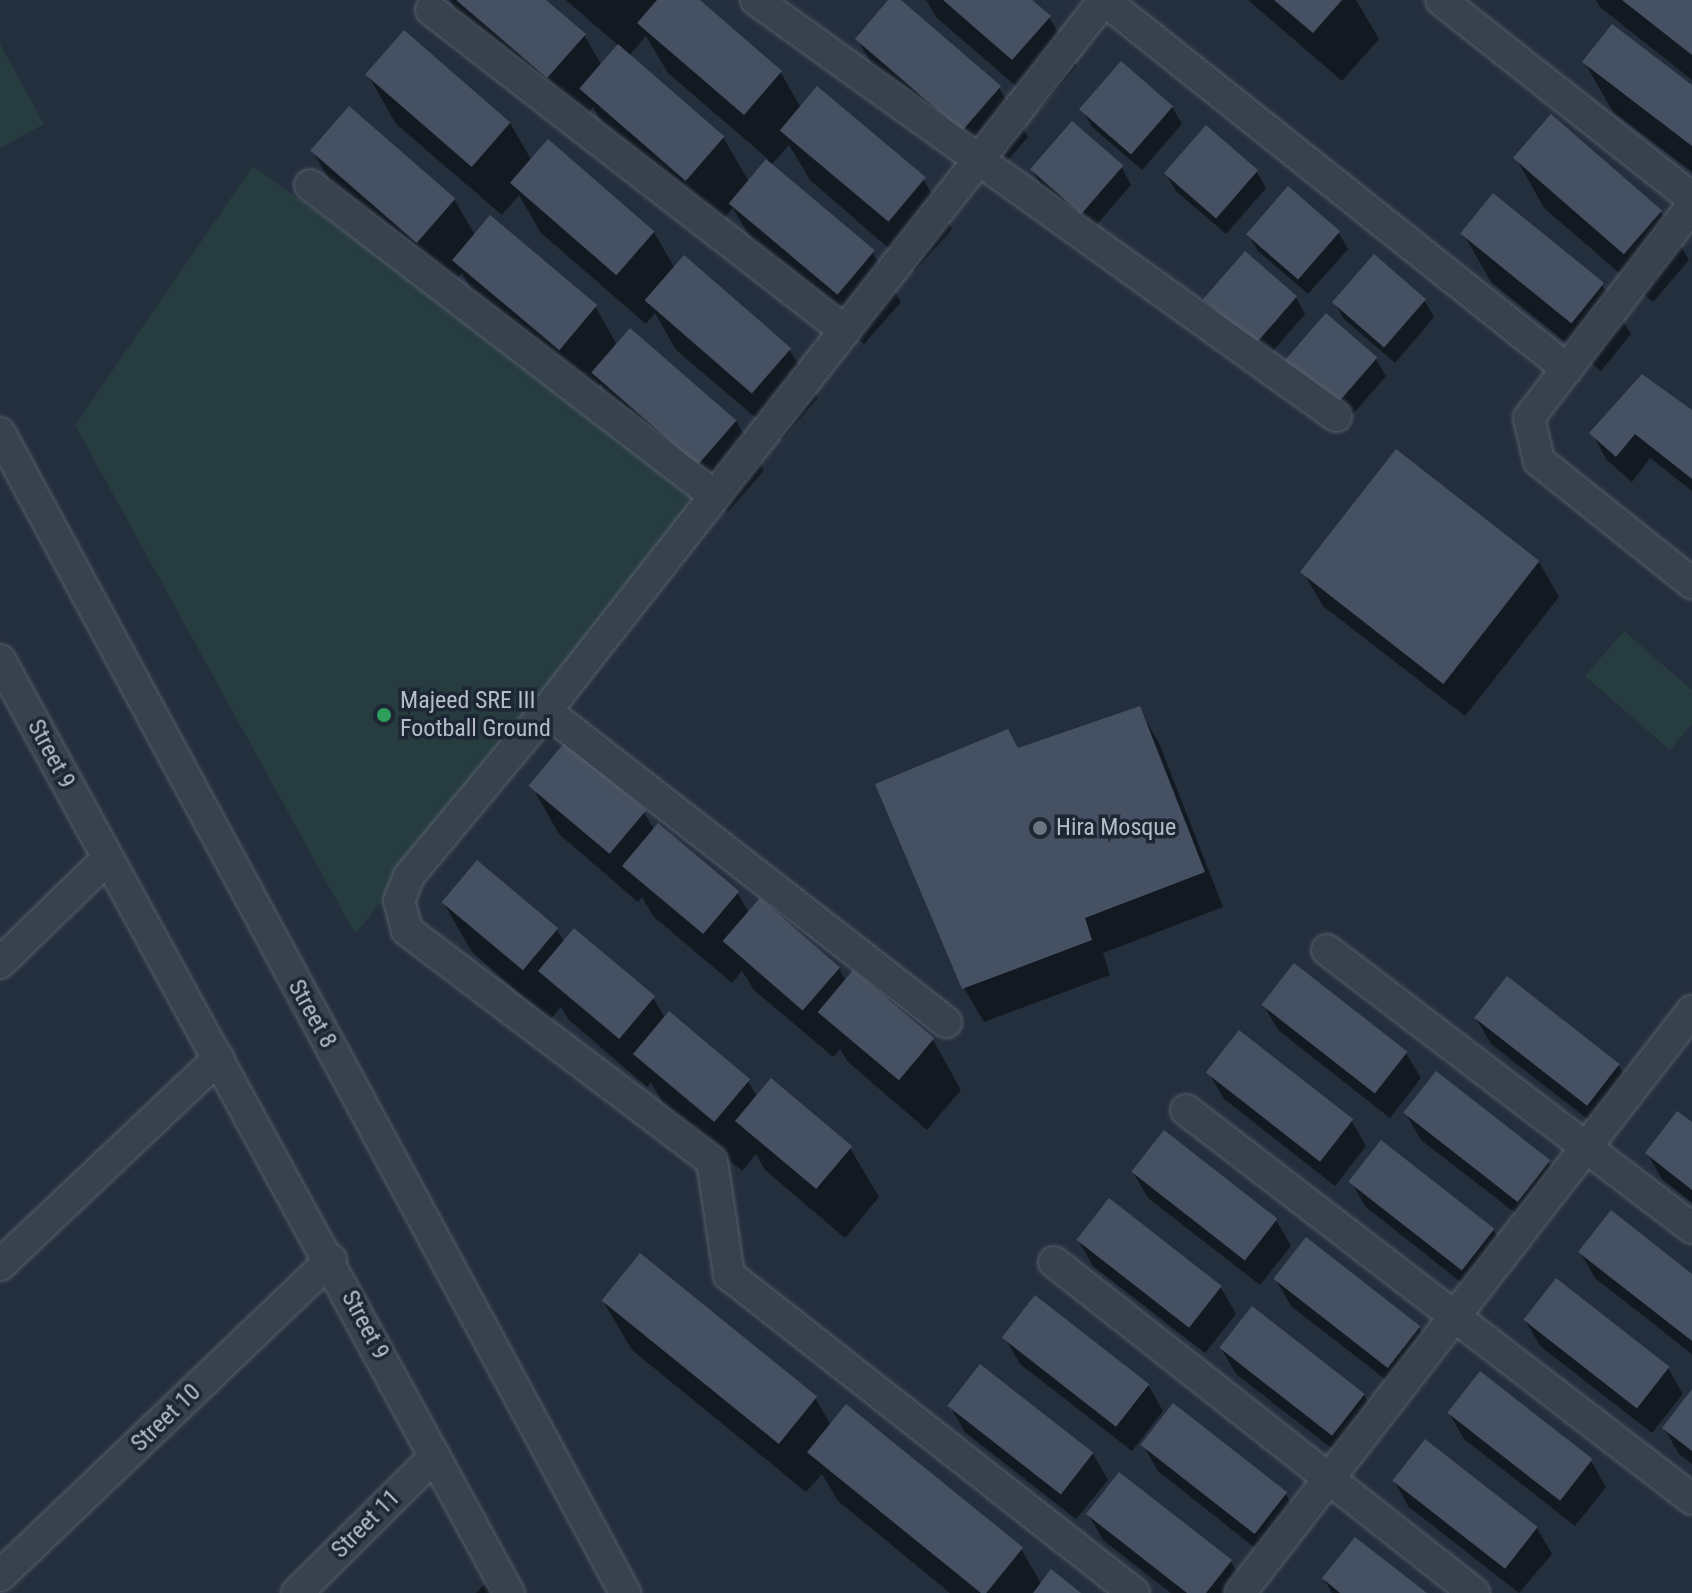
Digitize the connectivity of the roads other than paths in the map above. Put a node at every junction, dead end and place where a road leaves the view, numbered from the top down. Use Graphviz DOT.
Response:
graph roads {
  1 [pos="756,0"];
  2 [pos="1441,0"];
  3 [pos="431,10"];
  4 [pos="978,161"];
  5 [pos="310,185"];
  6 [pos="1692,198"];
  7 [pos="1692,206"];
  8 [pos="845,331"];
  9 [pos="1567,369"];
  10 [pos="1336,416"];
  11 [pos="0,433"];
  12 [pos="715,496"];
  13 [pos="1692,583"];
  14 [pos="0,660"];
  15 [pos="546,711"];
  16 [pos="107,859"];
  17 [pos="1327,950"];
  18 [pos="0,963"];
  19 [pos="1692,1011"];
  20 [pos="946,1022"];
  21 [pos="219,1058"];
  22 [pos="1186,1110"];
  23 [pos="1586,1146"];
  24 [pos="1692,1228"];
  25 [pos="331,1260"];
  26 [pos="1054,1262"];
  27 [pos="0,1265"];
  28 [pos="1456,1313"];
  29 [pos="435,1456"];
  30 [pos="1328,1479"];
  31 [pos="1692,1499"];
  32 [pos="0,1576"];
  33 [pos="297,1593"];
  34 [pos="509,1593"];
  35 [pos="625,1593"];
  36 [pos="1134,1593"];
  37 [pos="1240,1593"];
  38 [pos="1474,1593"];
  1 -- 4 [label="street"];
  2 -- 6 [label="street"];
  3 -- 8 [label="street"];
  4 -- 8 [label="street"];
  4 -- 9 [label="street"];
  4 -- 10 [label="street"];
  5 -- 12 [label="street"];
  7 -- 9 [label="street"];
  8 -- 12 [label="street"];
  9 -- 13 [label="street"];
  11 -- 35 [label="street, Street 8"];
  12 -- 15 [label="street"];
  14 -- 16 [label="street, Street 9"];
  15 -- 20 [label="street"];
  15 -- 36 [label="street"];
  16 -- 18 [label="street"];
  16 -- 21 [label="street, Street 9"];
  17 -- 23 [label="street"];
  19 -- 23 [label="street"];
  21 -- 25 [label="street, Street 9"];
  21 -- 27 [label="street"];
  22 -- 28 [label="street"];
  23 -- 24 [label="street"];
  23 -- 28 [label="street"];
  25 -- 29 [label="street, Street 9"];
  25 -- 32 [label="street, Street 10"];
  26 -- 30 [label="street"];
  28 -- 30 [label="street"];
  28 -- 31 [label="street"];
  29 -- 33 [label="street, Street 11"];
  29 -- 34 [label="street, Street 9"];
  30 -- 37 [label="street"];
  30 -- 38 [label="street"];
}
